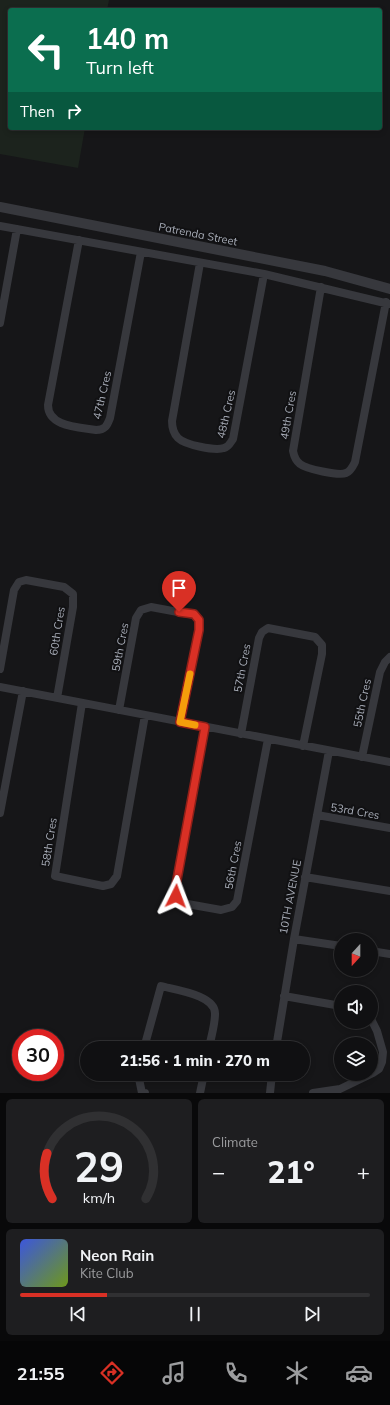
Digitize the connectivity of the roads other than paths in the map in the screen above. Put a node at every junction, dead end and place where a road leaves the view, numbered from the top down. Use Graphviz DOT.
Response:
graph roads {
  1 [pos="0,207"];
  2 [pos="0,226"];
  3 [pos="17,229"];
  4 [pos="78,240"];
  5 [pos="141,252"];
  6 [pos="200,263"];
  7 [pos="264,274"];
  8 [pos="321,287"];
  9 [pos="390,289"];
  10 [pos="388,303"];
  11 [pos="0,323"];
  12 [pos="390,657"];
  13 [pos="0,669"];
  14 [pos="0,687"];
  15 [pos="23,692"];
  16 [pos="57,698"];
  17 [pos="82,703"];
  18 [pos="119,710"];
  19 [pos="145,715"];
  20 [pos="180,722"];
  21 [pos="205,727"];
  22 [pos="240,734"];
  23 [pos="268,739"];
  24 [pos="303,746"];
  25 [pos="329,751"];
  26 [pos="362,757"];
  27 [pos="390,762"];
  28 [pos="0,813"];
  29 [pos="317,815"];
  30 [pos="390,828"];
  31 [pos="305,876"];
  32 [pos="390,891"];
  33 [pos="294,939"];
  34 [pos="334,945"];
  35 [pos="378,952"];
  36 [pos="390,954"];
  37 [pos="284,996"];
  38 [pos="334,1005"];
  39 [pos="376,1029"];
  40 [pos="146,1041"];
  41 [pos="210,1041"];
  42 [pos="277,1041"];
  43 [pos="139,1081"];
  44 [pos="203,1081"];
  45 [pos="271,1081"];
  46 [pos="145,1093"];
  47 [pos="200,1093"];
  48 [pos="270,1093"];
  49 [pos="313,1093"];
  1 -- 9 [label="street, Patrenda Street"];
  2 -- 3 [label="street"];
  3 -- 4 [label="street"];
  3 -- 11 [label="street"];
  4 -- 5 [label="street"];
  4 -- 5 [label="street, 47th Cres"];
  5 -- 6 [label="street"];
  6 -- 7 [label="street"];
  6 -- 7 [label="street, 48th Cres"];
  7 -- 8 [label="street"];
  8 -- 10 [label="street"];
  8 -- 10 [label="street, 49th Cres"];
  12 -- 26 [label="street, 55th Cres"];
  13 -- 16 [label="street, 60th Cres"];
  14 -- 15 [label="street"];
  15 -- 16 [label="street"];
  15 -- 28 [label="street"];
  16 -- 17 [label="street"];
  17 -- 18 [label="street"];
  17 -- 19 [label="street, 58th Cres"];
  18 -- 19 [label="street"];
  18 -- 20 [label="street, 59th Cres"];
  19 -- 20 [label="street"];
  20 -- 21 [label="street"];
  21 -- 22 [label="street"];
  21 -- 23 [label="street, 56th Cres"];
  22 -- 23 [label="street"];
  22 -- 24 [label="street, 57th Cres"];
  23 -- 24 [label="street"];
  24 -- 25 [label="street"];
  25 -- 26 [label="street"];
  25 -- 29 [label="street, 10TH AVENUE"];
  26 -- 27 [label="street"];
  29 -- 30 [label="street, 53rd Cres"];
  29 -- 31 [label="street, 10TH AVENUE"];
  31 -- 32 [label="street"];
  31 -- 33 [label="street, 10TH AVENUE"];
  33 -- 34 [label="street"];
  33 -- 37 [label="street, 10TH AVENUE"];
  35 -- 36 [label="street"];
  37 -- 38 [label="street"];
  37 -- 42 [label="street, 10TH AVENUE"];
  39 -- 49 [label="street"];
  40 -- 41 [label="street"];
  43 -- 46 [label="street"];
  44 -- 47 [label="street"];
  45 -- 48 [label="street"];
}
